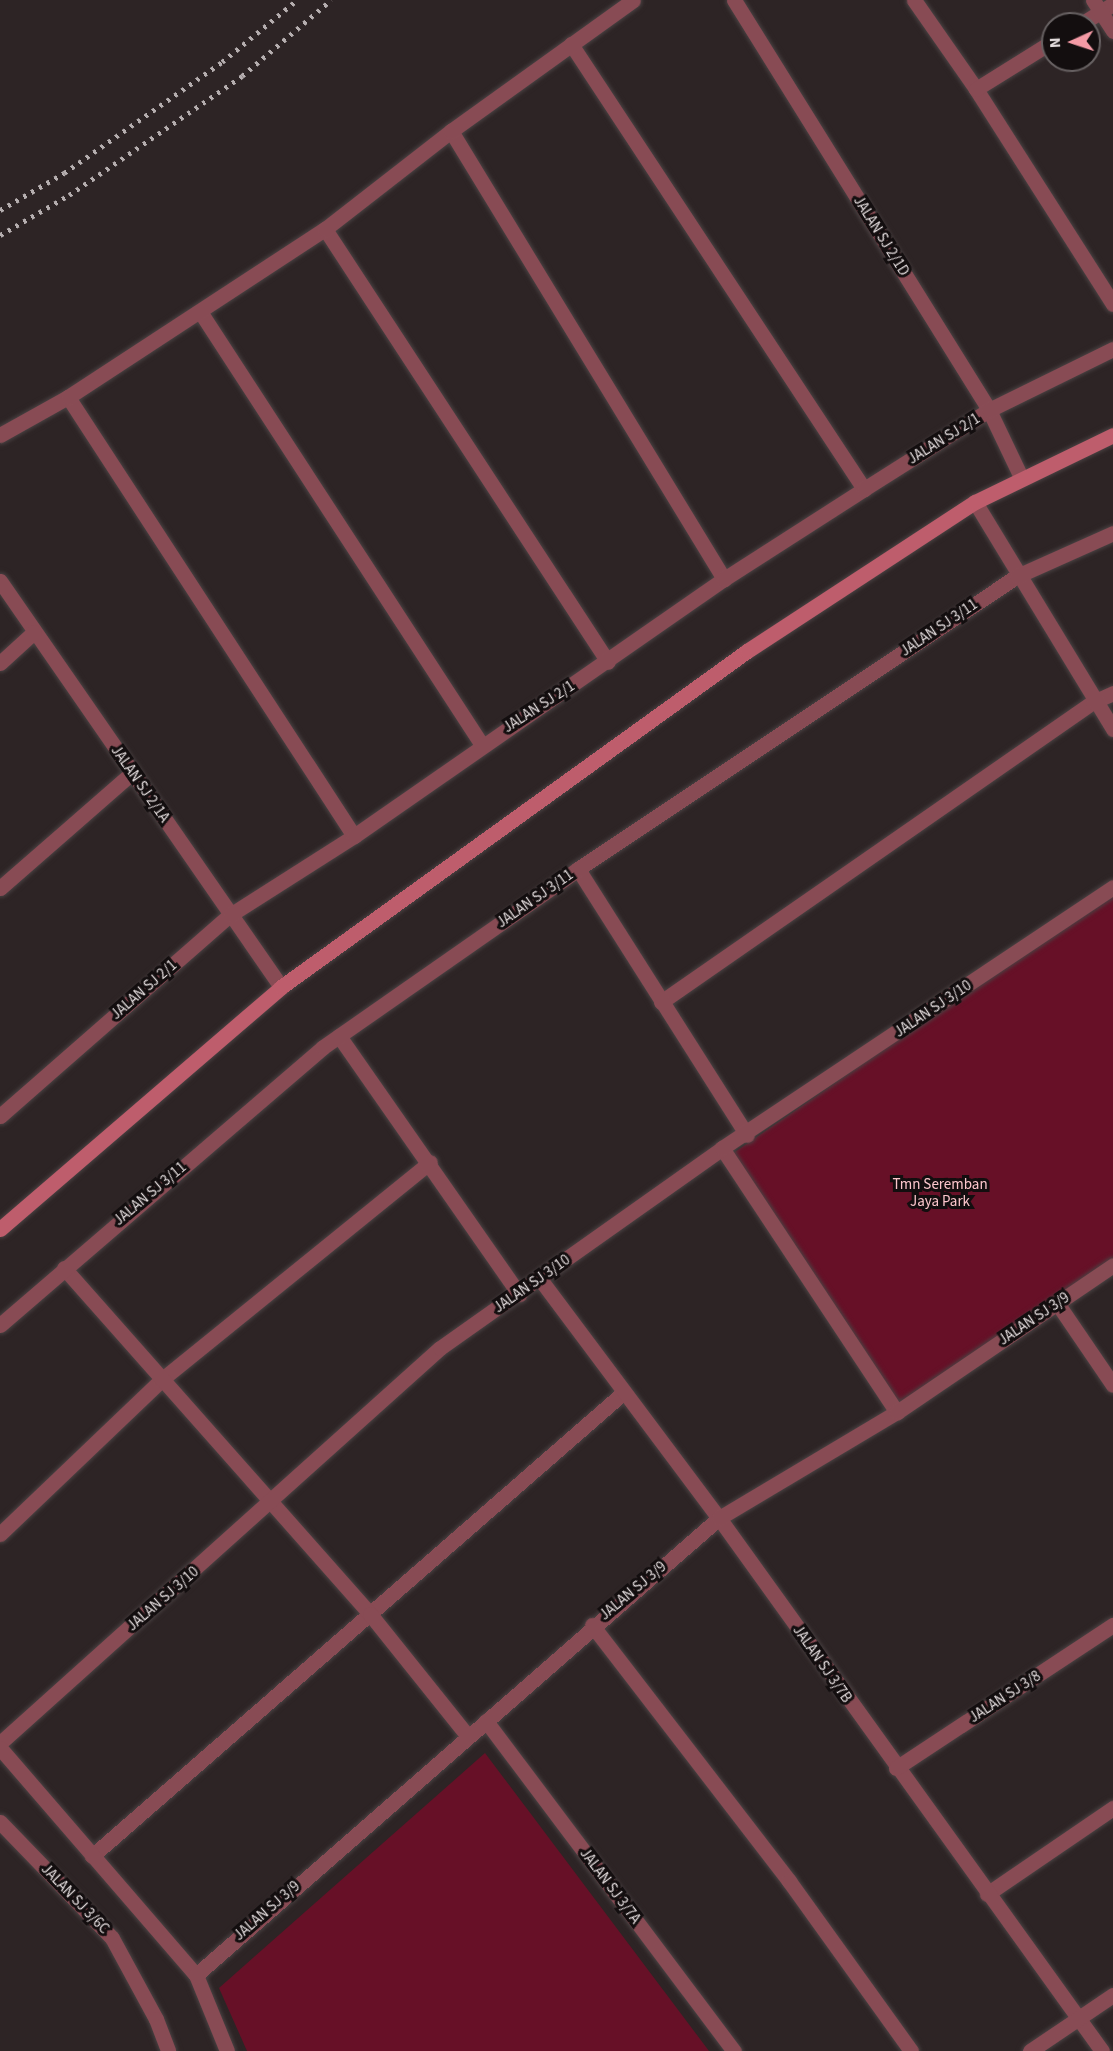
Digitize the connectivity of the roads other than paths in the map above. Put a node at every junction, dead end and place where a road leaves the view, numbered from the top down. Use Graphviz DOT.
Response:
graph roads {
  1 [pos="633,0"];
  2 [pos="735,0"];
  3 [pos="914,0"];
  4 [pos="1102,5"];
  5 [pos="1113,31"];
  6 [pos="572,44"];
  7 [pos="1041,48"];
  8 [pos="976,89"];
  9 [pos="451,131"];
  10 [pos="325,229"];
  11 [pos="1113,304"];
  12 [pos="201,313"];
  13 [pos="1113,349"];
  14 [pos="68,397"];
  15 [pos="989,410"];
  16 [pos="0,435"];
  17 [pos="1113,435"];
  18 [pos="1021,477"];
  19 [pos="864,489"];
  20 [pos="975,502"];
  21 [pos="1113,533"];
  22 [pos="1017,576"];
  23 [pos="724,579"];
  24 [pos="0,581"];
  25 [pos="34,632"];
  26 [pos="608,662"];
  27 [pos="0,663"];
  28 [pos="1113,693"];
  29 [pos="1093,702"];
  30 [pos="1113,729"];
  31 [pos="482,745"];
  32 [pos="132,773"];
  33 [pos="354,836"];
  34 [pos="578,869"];
  35 [pos="1113,887"];
  36 [pos="0,888"];
  37 [pos="230,915"];
  38 [pos="281,987"];
  39 [pos="661,1002"];
  40 [pos="339,1036"];
  41 [pos="0,1116"];
  42 [pos="747,1135"];
  43 [pos="722,1148"];
  44 [pos="429,1162"];
  45 [pos="0,1229"];
  46 [pos="1113,1264"];
  47 [pos="64,1268"];
  48 [pos="540,1279"];
  49 [pos="519,1294"];
  50 [pos="1057,1303"];
  51 [pos="0,1325"];
  52 [pos="161,1380"];
  53 [pos="1113,1385"];
  54 [pos="623,1393"];
  55 [pos="897,1412"];
  56 [pos="270,1505"];
  57 [pos="719,1518"];
  58 [pos="0,1534"];
  59 [pos="370,1614"];
  60 [pos="592,1625"];
  61 [pos="1113,1626"];
  62 [pos="486,1721"];
  63 [pos="467,1735"];
  64 [pos="0,1743"];
  65 [pos="0,1748"];
  66 [pos="896,1768"];
  67 [pos="1113,1808"];
  68 [pos="2,1828"];
  69 [pos="92,1856"];
  70 [pos="987,1894"];
  71 [pos="196,1975"];
  72 [pos="1113,1995"];
  73 [pos="1079,2018"];
  74 [pos="168,2051"];
  75 [pos="227,2051"];
  76 [pos="734,2051"];
  77 [pos="911,2051"];
  78 [pos="1030,2051"];
  79 [pos="1102,2051"];
  1 -- 6 [label="street"];
  2 -- 15 [label="street, JALAN SJ 2/1D"];
  3 -- 8 [label="street"];
  4 -- 5 [label="street"];
  6 -- 9 [label="street"];
  6 -- 19 [label="street"];
  7 -- 8 [label="street"];
  8 -- 11 [label="street"];
  9 -- 10 [label="street"];
  9 -- 23 [label="street"];
  10 -- 12 [label="street"];
  10 -- 26 [label="street"];
  12 -- 14 [label="street"];
  12 -- 31 [label="street"];
  13 -- 15 [label="street, JALAN SJ 2/1"];
  14 -- 16 [label="street"];
  14 -- 33 [label="street"];
  15 -- 18 [label="street, JALAN SJ 2/1D"];
  15 -- 19 [label="street, JALAN SJ 2/1"];
  17 -- 18 [label="street"];
  18 -- 20 [label="street"];
  19 -- 23 [label="street, JALAN SJ 2/1"];
  20 -- 22 [label="street"];
  20 -- 38 [label="street"];
  21 -- 22 [label="street, JALAN SJ 3/11"];
  22 -- 29 [label="street"];
  22 -- 34 [label="street, JALAN SJ 3/11"];
  23 -- 26 [label="street, JALAN SJ 2/1"];
  24 -- 25 [label="street, JALAN SJ 2/1A"];
  25 -- 27 [label="street"];
  25 -- 32 [label="street, JALAN SJ 2/1A"];
  26 -- 31 [label="street, JALAN SJ 2/1"];
  28 -- 29 [label="street"];
  29 -- 30 [label="street"];
  29 -- 39 [label="street"];
  31 -- 33 [label="street, JALAN SJ 2/1"];
  32 -- 36 [label="street"];
  32 -- 37 [label="street, JALAN SJ 2/1A"];
  33 -- 37 [label="street, JALAN SJ 2/1"];
  34 -- 39 [label="street"];
  34 -- 40 [label="street, JALAN SJ 3/11"];
  35 -- 42 [label="street, JALAN SJ 3/10"];
  37 -- 38 [label="street, JALAN SJ 2/1A"];
  37 -- 41 [label="street, JALAN SJ 2/1"];
  38 -- 45 [label="street"];
  39 -- 42 [label="street"];
  40 -- 44 [label="street"];
  40 -- 47 [label="street, JALAN SJ 3/11"];
  42 -- 43 [label="street, JALAN SJ 3/10"];
  43 -- 48 [label="street, JALAN SJ 3/10"];
  43 -- 55 [label="street"];
  44 -- 49 [label="street"];
  44 -- 52 [label="street"];
  46 -- 50 [label="street, JALAN SJ 3/9"];
  47 -- 51 [label="street, JALAN SJ 3/11"];
  47 -- 52 [label="street"];
  48 -- 49 [label="street, JALAN SJ 3/10"];
  48 -- 54 [label="street, JALAN SJ 3/7B"];
  49 -- 56 [label="street, JALAN SJ 3/10"];
  50 -- 53 [label="street"];
  50 -- 55 [label="street, JALAN SJ 3/9"];
  52 -- 56 [label="street"];
  52 -- 58 [label="street"];
  54 -- 57 [label="street, JALAN SJ 3/7B"];
  54 -- 59 [label="street"];
  55 -- 57 [label="street, JALAN SJ 3/9"];
  56 -- 59 [label="street"];
  56 -- 64 [label="street, JALAN SJ 3/10"];
  57 -- 60 [label="street, JALAN SJ 3/9"];
  57 -- 66 [label="street, JALAN SJ 3/7B"];
  59 -- 63 [label="street"];
  59 -- 69 [label="street"];
  60 -- 62 [label="street, JALAN SJ 3/9"];
  60 -- 77 [label="street"];
  61 -- 66 [label="street, JALAN SJ 3/8"];
  62 -- 63 [label="street, JALAN SJ 3/9"];
  62 -- 76 [label="street, JALAN SJ 3/7A"];
  63 -- 71 [label="street, JALAN SJ 3/9"];
  65 -- 69 [label="street"];
  66 -- 70 [label="street, JALAN SJ 3/7B"];
  67 -- 70 [label="street"];
  68 -- 74 [label="street, JALAN SJ 3/6C"];
  69 -- 71 [label="street"];
  70 -- 73 [label="street, JALAN SJ 3/7B"];
  71 -- 75 [label="street"];
  72 -- 73 [label="street"];
  73 -- 78 [label="street"];
  73 -- 79 [label="street, JALAN SJ 3/7B"];
}
